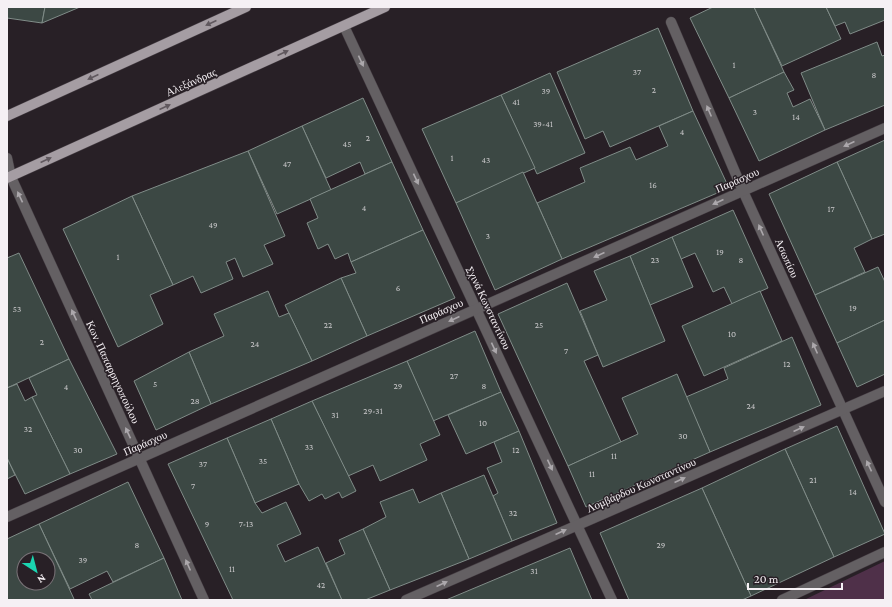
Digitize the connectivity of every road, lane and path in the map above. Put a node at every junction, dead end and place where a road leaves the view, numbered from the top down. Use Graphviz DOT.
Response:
graph roads {
  1 [pos="246,7"];
  2 [pos="385,7"];
  3 [pos="671,22"];
  4 [pos="344,26"];
  5 [pos="7,116"];
  6 [pos="885,128"];
  7 [pos="7,158"];
  8 [pos="9,177"];
  9 [pos="743,191"];
  10 [pos="476,309"];
  11 [pos="885,391"];
  12 [pos="843,410"];
  13 [pos="140,458"];
  14 [pos="885,502"];
  15 [pos="7,517"];
  16 [pos="578,525"];
  17 [pos="885,552"];
  18 [pos="204,600"];
  19 [pos="406,600"];
  20 [pos="612,600"];
  21 [pos="782,600"];
  1 -- 5 [label="main road, one-way"];
  2 -- 4 [label="main road, Αλεξάνδρας"];
  9 -- 3 [label="street, Ασωπίου, one-way"];
  8 -- 4 [label="main road, Αλεξάνδρας, one-way"];
  4 -- 10 [label="street, Σχινά Κωνσταντίνου, one-way"];
  6 -- 9 [label="street, Παράσχου, one-way"];
  7 -- 8 [label="street, Κων. Παπαρρηγοπούλου"];
  13 -- 8 [label="street, Κων. Παπαρρηγοπούλου, one-way"];
  9 -- 10 [label="street, Παράσχου, one-way"];
  12 -- 9 [label="street, Ασωπίου, one-way"];
  10 -- 13 [label="street, Παράσχου, one-way"];
  10 -- 16 [label="street, Σχινά Κωνσταντίνου, one-way"];
  11 -- 12 [label="street, Λομβάρδου Κωνσταντίνου"];
  14 -- 12 [label="street, Ασωπίου, one-way"];
  16 -- 12 [label="street, Λομβάρδου Κωνσταντίνου, one-way"];
  13 -- 15 [label="street, Παράσχου"];
  18 -- 13 [label="street, Κων. Παπαρρηγοπούλου, one-way"];
  19 -- 16 [label="street, Λομβάρδου Κωνσταντίνου, one-way"];
  16 -- 20 [label="street, Σχινά Κωνσταντίνου"];
  17 -- 21 [label="street"];
}
